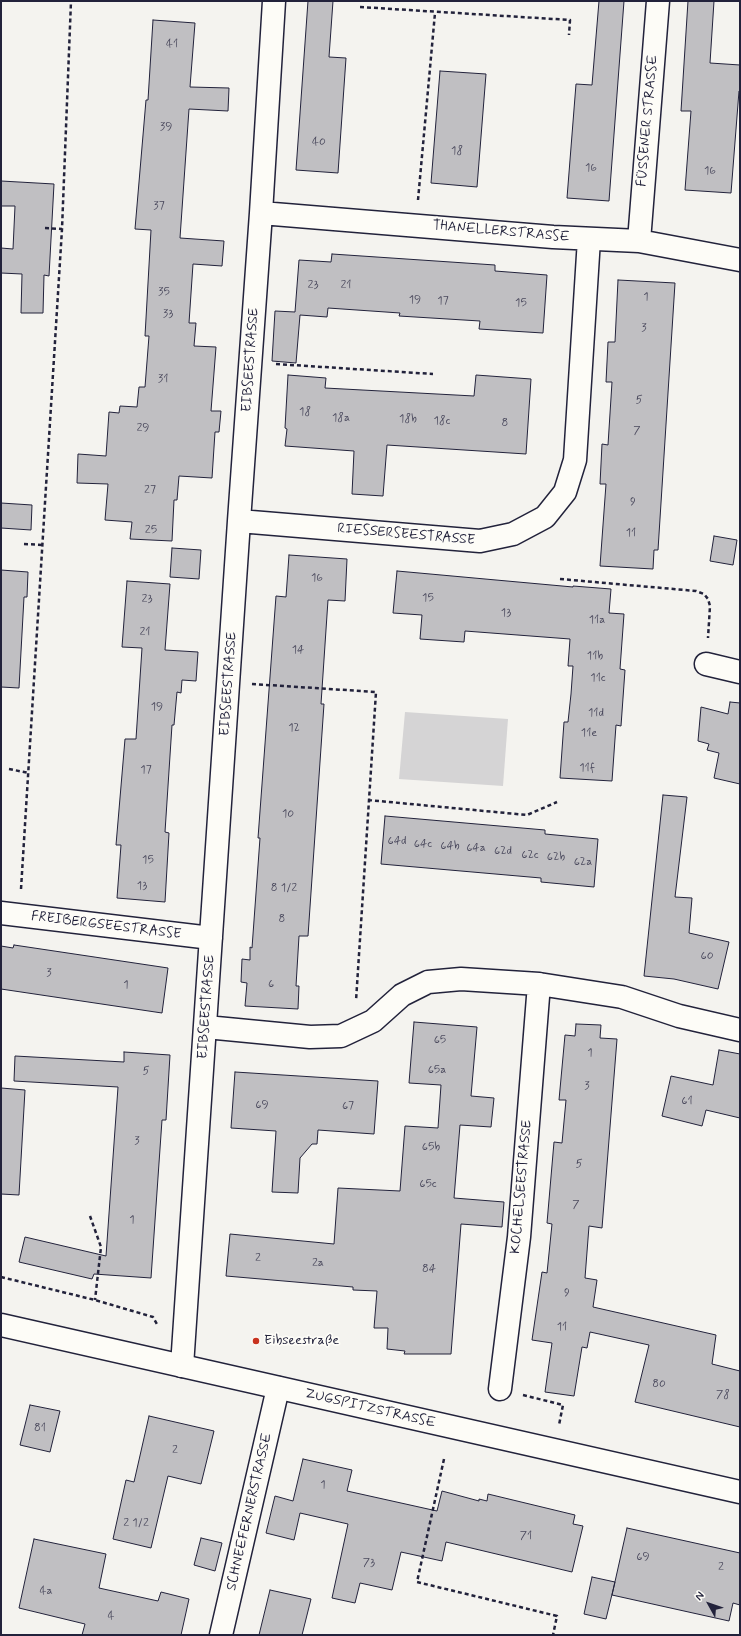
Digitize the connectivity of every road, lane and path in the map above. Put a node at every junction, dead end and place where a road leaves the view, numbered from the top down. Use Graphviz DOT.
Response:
graph roads {
  1 [pos="71,1"];
  2 [pos="274,1"];
  3 [pos="658,1"];
  4 [pos="360,7"];
  5 [pos="435,13"];
  6 [pos="569,35"];
  7 [pos="261,213"];
  8 [pos="416,225"];
  9 [pos="45,228"];
  10 [pos="62,229"];
  11 [pos="589,239"];
  12 [pos="638,241"];
  13 [pos="740,260"];
  14 [pos="251,362"];
  15 [pos="433,374"];
  16 [pos="239,521"];
  17 [pos="24,544"];
  18 [pos="44,545"];
  19 [pos="560,579"];
  20 [pos="706,664"];
  21 [pos="740,672"];
  22 [pos="229,683"];
  23 [pos="9,769"];
  24 [pos="29,773"];
  25 [pos="368,800"];
  26 [pos="557,802"];
  27 [pos="10,914"];
  28 [pos="211,938"];
  29 [pos="539,984"];
  30 [pos="206,1027"];
  31 [pos="354,1030"];
  32 [pos="740,1030"];
  33 [pos="90,1216"];
  34 [pos="1,1277"];
  35 [pos="95,1300"];
  36 [pos="153,1317"];
  37 [pos="1,1325"];
  38 [pos="182,1366"];
  39 [pos="278,1388"];
  40 [pos="500,1389"];
  41 [pos="554,1451"];
  42 [pos="444,1460"];
  43 [pos="740,1492"];
  44 [pos="221,1635"];
  45 [pos="553,1635"];
  1 -- 10 [label="path"];
  2 -- 7 [label="street, EIBSEESTRASSE"];
  3 -- 12 [label="street, FÜSSENER STRASSE"];
  4 -- 5 [label="path"];
  5 -- 6 [label="path"];
  5 -- 8 [label="path"];
  7 -- 8 [label="street, THANELLERSTRASSE"];
  7 -- 14 [label="street, EIBSEESTRASSE"];
  8 -- 11 [label="street, THANELLERSTRASSE"];
  9 -- 10 [label="path"];
  10 -- 18 [label="path"];
  11 -- 12 [label="street, THANELLERSTRASSE"];
  11 -- 16 [label="street, RIESSERSEESTRASSE"];
  12 -- 13 [label="street, THANELLERSTRASSE"];
  14 -- 15 [label="path"];
  14 -- 16 [label="street, EIBSEESTRASSE"];
  16 -- 22 [label="street, EIBSEESTRASSE"];
  17 -- 18 [label="path"];
  18 -- 24 [label="path"];
  19 -- 20 [label="path"];
  20 -- 21 [label="street"];
  22 -- 25 [label="path"];
  22 -- 28 [label="street, EIBSEESTRASSE"];
  23 -- 24 [label="path"];
  24 -- 27 [label="path"];
  25 -- 26 [label="path"];
  25 -- 31 [label="path"];
  27 -- 28 [label="street, FREIBERGSEESTRASSE"];
  28 -- 30 [label="street, EIBSEESTRASSE"];
  29 -- 31 [label="street"];
  29 -- 32 [label="street"];
  29 -- 40 [label="street, KOCHELSEESTRASSE"];
  30 -- 31 [label="street"];
  30 -- 38 [label="street, EIBSEESTRASSE"];
  33 -- 35 [label="path"];
  34 -- 35 [label="path"];
  35 -- 36 [label="path"];
  37 -- 38 [label="street, ZUGSPITZSTRASSE"];
  38 -- 39 [label="street, ZUGSPITZSTRASSE"];
  39 -- 41 [label="street, ZUGSPITZSTRASSE"];
  39 -- 44 [label="street, SCHNEEFERNERSTRASSE"];
  40 -- 41 [label="path"];
  41 -- 43 [label="street, ZUGSPITZSTRASSE"];
  42 -- 45 [label="path"];
}
